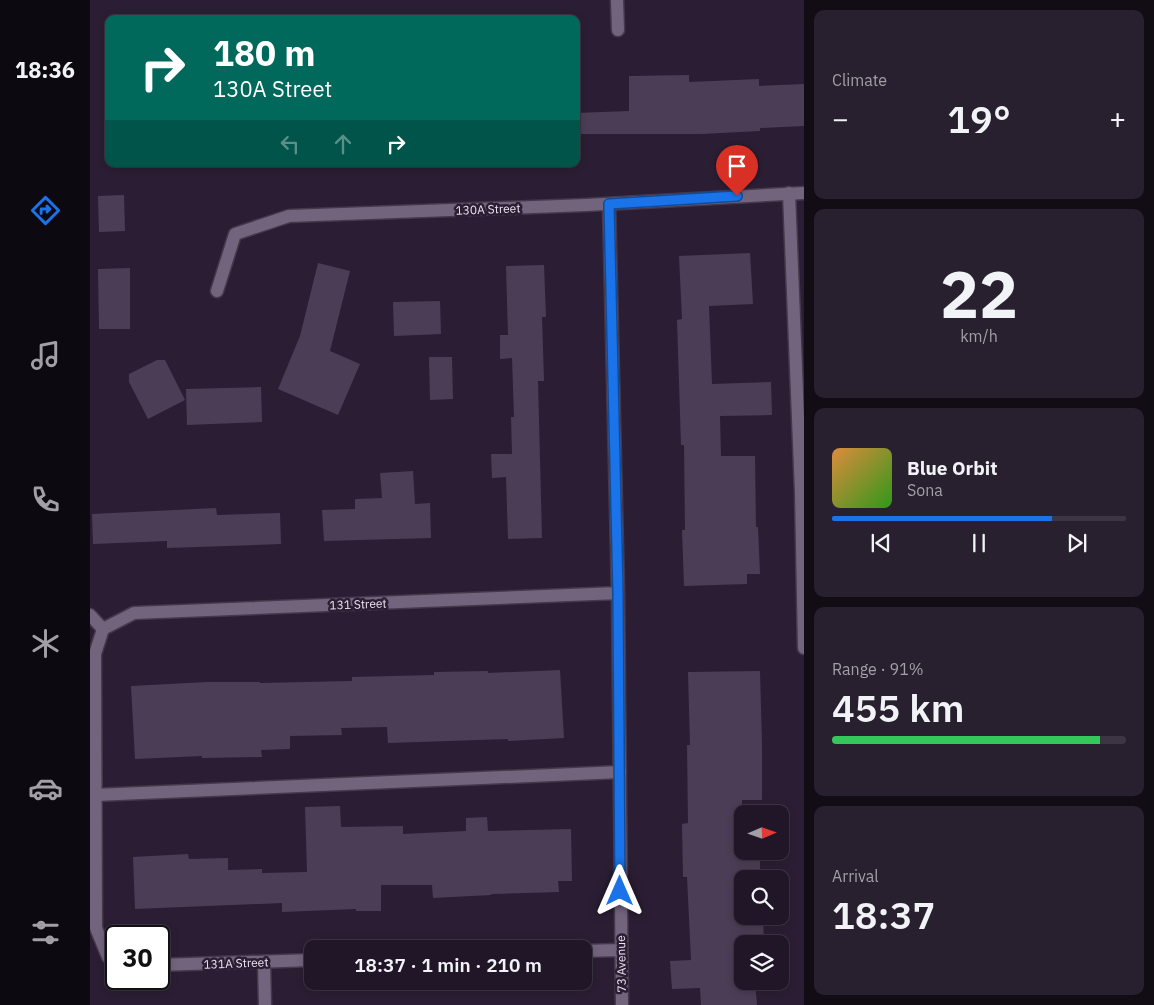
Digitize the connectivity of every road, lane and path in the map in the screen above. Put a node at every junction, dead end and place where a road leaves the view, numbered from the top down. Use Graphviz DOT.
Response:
graph roads {
  1 [pos="617,0"];
  2 [pos="618,30"];
  3 [pos="789,193"];
  4 [pos="804,193"];
  5 [pos="609,204"];
  6 [pos="217,291"];
  7 [pos="618,593"];
  8 [pos="90,615"];
  9 [pos="103,629"];
  10 [pos="804,648"];
  11 [pos="620,772"];
  12 [pos="95,796"];
  13 [pos="105,945"];
  14 [pos="620,950"];
  15 [pos="592,951"];
  16 [pos="304,960"];
  17 [pos="264,962"];
  18 [pos="170,965"];
  19 [pos="266,1005"];
  20 [pos="622,1005"];
  1 -- 2 [label="street"];
  3 -- 4 [label="street, 130A Street"];
  3 -- 5 [label="street, 130A Street"];
  3 -- 10 [label="street"];
  5 -- 6 [label="street, 130A Street"];
  5 -- 7 [label="street, 73 Avenue"];
  7 -- 9 [label="street, 131 Street"];
  7 -- 11 [label="street, 73 Avenue"];
  8 -- 9 [label="street"];
  9 -- 12 [label="street"];
  11 -- 12 [label="street"];
  11 -- 14 [label="street, 73 Avenue"];
  12 -- 13 [label="street"];
  14 -- 15 [label="street"];
  14 -- 20 [label="street, 73 Avenue"];
  16 -- 17 [label="street, 131A Street"];
  17 -- 18 [label="street, 131A Street"];
  17 -- 19 [label="street"];
}
